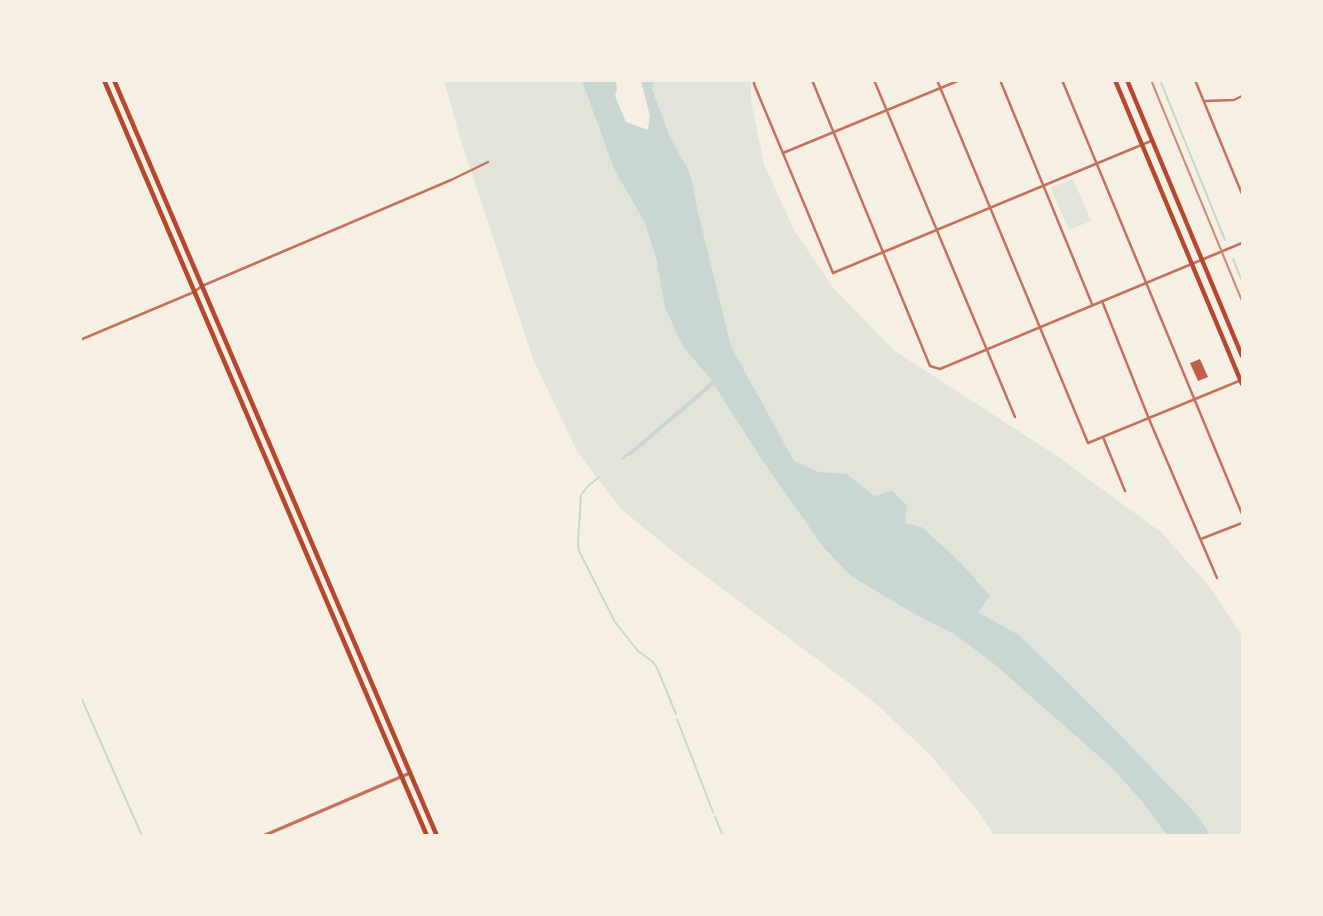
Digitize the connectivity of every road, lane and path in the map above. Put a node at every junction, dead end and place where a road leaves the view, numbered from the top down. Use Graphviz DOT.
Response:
graph roads {
  1 [pos="104,80"];
  2 [pos="114,80"];
  3 [pos="754,80"];
  4 [pos="812,80"];
  5 [pos="874,80"];
  6 [pos="937,80"];
  7 [pos="960,80"];
  8 [pos="1000,80"];
  9 [pos="1062,80"];
  10 [pos="1115,80"];
  11 [pos="1127,80"];
  12 [pos="1195,80"];
  13 [pos="940,89"];
  14 [pos="1242,96"];
  15 [pos="1204,101"];
  16 [pos="887,111"];
  17 [pos="833,132"];
  18 [pos="1151,141"];
  19 [pos="1142,145"];
  20 [pos="783,153"];
  21 [pos="488,162"];
  22 [pos="1097,164"];
  23 [pos="1043,186"];
  24 [pos="1242,194"];
  25 [pos="990,208"];
  26 [pos="936,230"];
  27 [pos="1242,243"];
  28 [pos="883,252"];
  29 [pos="1203,259"];
  30 [pos="1193,264"];
  31 [pos="1147,283"];
  32 [pos="202,286"];
  33 [pos="194,292"];
  34 [pos="1102,301"];
  35 [pos="1093,305"];
  36 [pos="1040,327"];
  37 [pos="80,340"];
  38 [pos="987,349"];
  39 [pos="1242,356"];
  40 [pos="1242,381"];
  41 [pos="1195,400"];
  42 [pos="1015,417"];
  43 [pos="1149,418"];
  44 [pos="1103,437"];
  45 [pos="1125,491"];
  46 [pos="1242,514"];
  47 [pos="1242,523"];
  48 [pos="1201,539"];
  49 [pos="1217,579"];
  50 [pos="410,773"];
  51 [pos="402,776"];
  52 [pos="263,835"];
  53 [pos="427,835"];
  54 [pos="437,835"];
  1 -- 33 [label="main road"];
  2 -- 32 [label="main road"];
  3 -- 20 [label="street"];
  4 -- 17 [label="street"];
  5 -- 16 [label="street"];
  6 -- 13 [label="street"];
  7 -- 13 [label="street"];
  8 -- 23 [label="street"];
  9 -- 22 [label="street"];
  10 -- 19 [label="main road"];
  11 -- 18 [label="main road"];
  12 -- 15 [label="street"];
  13 -- 16 [label="street"];
  13 -- 25 [label="street"];
  14 -- 15 [label="street"];
  15 -- 24 [label="street"];
  16 -- 17 [label="street"];
  16 -- 26 [label="street"];
  17 -- 20 [label="street"];
  17 -- 28 [label="street"];
  18 -- 19 [label="street"];
  18 -- 29 [label="main road"];
  19 -- 22 [label="street"];
  19 -- 30 [label="main road"];
  20 -- 28 [label="street"];
  21 -- 32 [label="street"];
  22 -- 23 [label="street"];
  22 -- 31 [label="street"];
  23 -- 25 [label="street"];
  23 -- 35 [label="street"];
  25 -- 26 [label="street"];
  25 -- 36 [label="street"];
  26 -- 28 [label="street"];
  26 -- 38 [label="street"];
  27 -- 29 [label="street"];
  28 -- 38 [label="street"];
  29 -- 30 [label="street"];
  29 -- 39 [label="main road"];
  30 -- 31 [label="street"];
  30 -- 40 [label="main road"];
  31 -- 34 [label="street"];
  31 -- 41 [label="street"];
  32 -- 33 [label="street"];
  32 -- 50 [label="main road"];
  33 -- 37 [label="street"];
  33 -- 51 [label="main road"];
  34 -- 35 [label="street"];
  34 -- 43 [label="street"];
  35 -- 36 [label="street"];
  36 -- 38 [label="street"];
  36 -- 44 [label="street"];
  38 -- 42 [label="street"];
  40 -- 41 [label="street"];
  41 -- 43 [label="street"];
  41 -- 46 [label="street"];
  43 -- 44 [label="street"];
  43 -- 48 [label="street"];
  44 -- 45 [label="street"];
  47 -- 48 [label="street"];
  48 -- 49 [label="street"];
  50 -- 51 [label="street"];
  50 -- 54 [label="main road"];
  51 -- 52 [label="street"];
  51 -- 53 [label="main road"];
}
